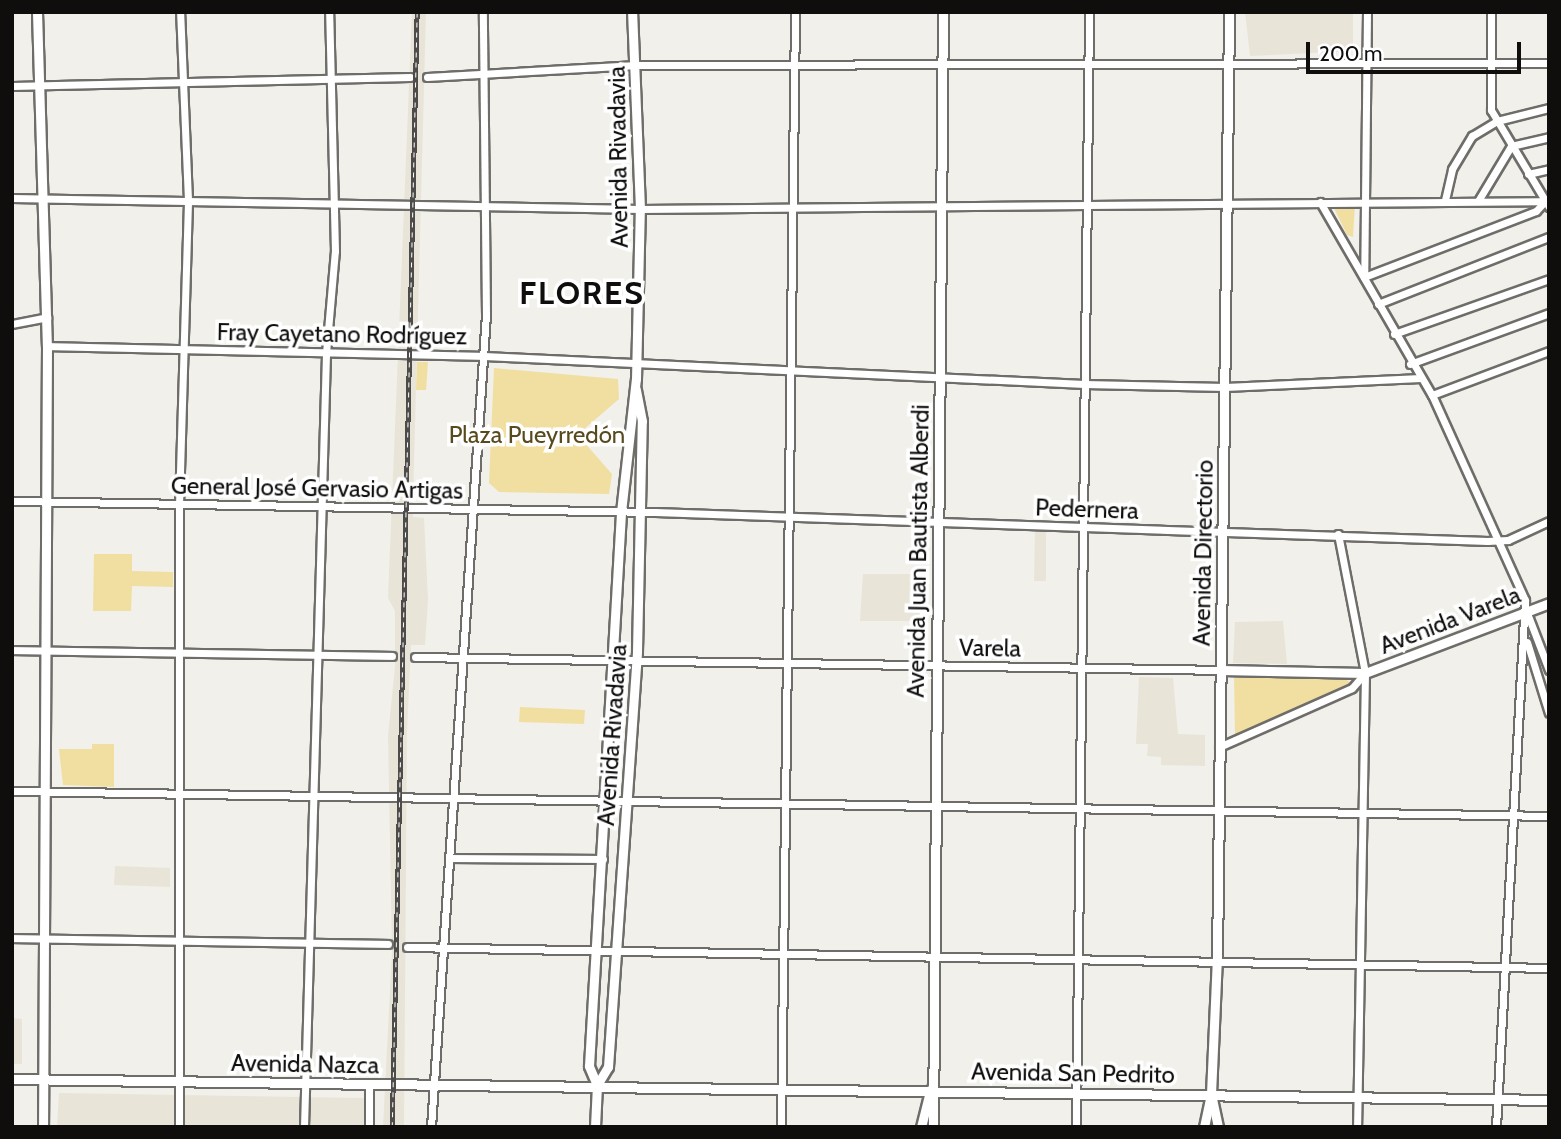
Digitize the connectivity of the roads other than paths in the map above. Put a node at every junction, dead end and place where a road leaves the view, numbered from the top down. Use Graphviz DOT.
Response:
graph roads {
  1 [pos="37,12"];
  2 [pos="180,12"];
  3 [pos="328,12"];
  4 [pos="482,12"];
  5 [pos="632,12"];
  6 [pos="794,12"];
  7 [pos="943,12"];
  8 [pos="1089,12"];
  9 [pos="1228,12"];
  10 [pos="1367,12"];
  11 [pos="1491,12"];
  12 [pos="1549,63"];
  13 [pos="796,64"];
  14 [pos="1090,64"];
  15 [pos="1229,64"];
  16 [pos="1367,64"];
  17 [pos="1492,64"];
  18 [pos="637,65"];
  19 [pos="943,65"];
  20 [pos="488,74"];
  21 [pos="410,77"];
  22 [pos="427,77"];
  23 [pos="331,79"];
  24 [pos="184,82"];
  25 [pos="40,85"];
  26 [pos="12,86"];
  27 [pos="1549,108"];
  28 [pos="1497,121"];
  29 [pos="1549,137"];
  30 [pos="1511,146"];
  31 [pos="1549,169"];
  32 [pos="1528,174"];
  33 [pos="12,198"];
  34 [pos="44,198"];
  35 [pos="188,200"];
  36 [pos="1446,200"];
  37 [pos="1365,201"];
  38 [pos="1478,201"];
  39 [pos="1320,202"];
  40 [pos="333,203"];
  41 [pos="1088,203"];
  42 [pos="1229,203"];
  43 [pos="1547,203"];
  44 [pos="487,205"];
  45 [pos="795,206"];
  46 [pos="943,206"];
  47 [pos="640,209"];
  48 [pos="1549,237"];
  49 [pos="1364,277"];
  50 [pos="1549,279"];
  51 [pos="1378,304"];
  52 [pos="1549,313"];
  53 [pos="47,317"];
  54 [pos="12,324"];
  55 [pos="1394,334"];
  56 [pos="47,346"];
  57 [pos="184,349"];
  58 [pos="1549,351"];
  59 [pos="326,353"];
  60 [pos="484,356"];
  61 [pos="1410,364"];
  62 [pos="636,367"];
  63 [pos="792,374"];
  64 [pos="940,378"];
  65 [pos="1421,378"];
  66 [pos="1084,384"];
  67 [pos="635,385"];
  68 [pos="1225,387"];
  69 [pos="1432,395"];
  70 [pos="12,501"];
  71 [pos="47,502"];
  72 [pos="179,505"];
  73 [pos="322,508"];
  74 [pos="475,510"];
  75 [pos="621,512"];
  76 [pos="639,512"];
  77 [pos="788,518"];
  78 [pos="1549,521"];
  79 [pos="937,524"];
  80 [pos="1083,527"];
  81 [pos="1223,533"];
  82 [pos="1338,534"];
  83 [pos="1498,540"];
  84 [pos="1549,603"];
  85 [pos="1526,612"];
  86 [pos="1524,635"];
  87 [pos="12,650"];
  88 [pos="47,651"];
  89 [pos="179,652"];
  90 [pos="322,655"];
  91 [pos="392,656"];
  92 [pos="415,657"];
  93 [pos="466,657"];
  94 [pos="614,659"];
  95 [pos="636,660"];
  96 [pos="786,662"];
  97 [pos="936,666"];
  98 [pos="1079,668"];
  99 [pos="1220,670"];
  100 [pos="1549,670"];
  101 [pos="1365,673"];
  102 [pos="1548,709"];
  103 [pos="1219,747"];
  104 [pos="12,791"];
  105 [pos="45,792"];
  106 [pos="181,795"];
  107 [pos="314,799"];
  108 [pos="454,800"];
  109 [pos="606,803"];
  110 [pos="626,803"];
  111 [pos="783,806"];
  112 [pos="934,807"];
  113 [pos="1080,810"];
  114 [pos="1219,812"];
  115 [pos="1366,813"];
  116 [pos="1515,817"];
  117 [pos="1549,817"];
  118 [pos="450,858"];
  119 [pos="604,859"];
  120 [pos="12,938"];
  121 [pos="44,939"];
  122 [pos="182,940"];
  123 [pos="310,943"];
  124 [pos="388,944"];
  125 [pos="407,947"];
  126 [pos="444,947"];
  127 [pos="597,947"];
  128 [pos="617,947"];
  129 [pos="783,951"];
  130 [pos="933,954"];
  131 [pos="1080,957"];
  132 [pos="1217,958"];
  133 [pos="1361,964"];
  134 [pos="1506,968"];
  135 [pos="1549,968"];
  136 [pos="12,1079"];
  137 [pos="44,1080"];
  138 [pos="180,1082"];
  139 [pos="306,1084"];
  140 [pos="369,1084"];
  141 [pos="434,1085"];
  142 [pos="597,1086"];
  143 [pos="782,1087"];
  144 [pos="930,1090"];
  145 [pos="1076,1092"];
  146 [pos="1212,1094"];
  147 [pos="1358,1097"];
  148 [pos="1498,1100"];
  149 [pos="1549,1100"];
  150 [pos="43,1127"];
  151 [pos="179,1127"];
  152 [pos="304,1127"];
  153 [pos="369,1127"];
  154 [pos="431,1127"];
  155 [pos="595,1127"];
  156 [pos="781,1127"];
  157 [pos="920,1127"];
  158 [pos="933,1127"];
  159 [pos="1076,1127"];
  160 [pos="1204,1127"];
  161 [pos="1218,1127"];
  162 [pos="1357,1127"];
  163 [pos="1496,1127"];
  1 -- 25 [label="main road"];
  2 -- 24 [label="street"];
  3 -- 23 [label="street"];
  4 -- 20 [label="street"];
  5 -- 18 [label="main road, Avenida Rivadavia"];
  6 -- 13 [label="street"];
  7 -- 19 [label="main road, Avenida Juan Bautista Alberdi"];
  8 -- 14 [label="street"];
  9 -- 15 [label="main road, Avenida Directorio"];
  10 -- 16 [label="street"];
  11 -- 17 [label="street"];
  12 -- 17 [label="street"];
  13 -- 18 [label="street"];
  13 -- 19 [label="street"];
  13 -- 45 [label="street"];
  14 -- 15 [label="street"];
  14 -- 19 [label="street"];
  14 -- 41 [label="street"];
  15 -- 16 [label="street"];
  15 -- 42 [label="main road, Avenida Directorio"];
  16 -- 17 [label="street"];
  16 -- 37 [label="street"];
  17 -- 28 [label="street"];
  18 -- 20 [label="street"];
  18 -- 47 [label="main road, Avenida Rivadavia"];
  19 -- 46 [label="main road, Avenida Juan Bautista Alberdi"];
  20 -- 22 [label="street"];
  20 -- 44 [label="street"];
  21 -- 23 [label="street"];
  23 -- 24 [label="street"];
  23 -- 40 [label="street"];
  24 -- 25 [label="street"];
  24 -- 35 [label="street"];
  25 -- 26 [label="street"];
  25 -- 34 [label="main road"];
  27 -- 28 [label="street"];
  28 -- 30 [label="street"];
  28 -- 36 [label="street"];
  29 -- 30 [label="street"];
  30 -- 32 [label="street"];
  30 -- 38 [label="street"];
  31 -- 32 [label="street"];
  32 -- 43 [label="street"];
  33 -- 34 [label="street"];
  34 -- 35 [label="street"];
  34 -- 53 [label="main road"];
  35 -- 40 [label="street"];
  35 -- 57 [label="street"];
  36 -- 37 [label="street"];
  36 -- 38 [label="street"];
  37 -- 39 [label="street"];
  37 -- 49 [label="street"];
  38 -- 43 [label="street"];
  39 -- 42 [label="street"];
  39 -- 49 [label="street"];
  40 -- 44 [label="street"];
  40 -- 59 [label="street"];
  41 -- 42 [label="street"];
  41 -- 46 [label="street"];
  41 -- 66 [label="street"];
  42 -- 68 [label="main road, Avenida Directorio"];
  43 -- 49 [label="street"];
  44 -- 47 [label="street"];
  44 -- 60 [label="street"];
  45 -- 46 [label="street"];
  45 -- 47 [label="street"];
  45 -- 63 [label="street"];
  46 -- 64 [label="main road, Avenida Juan Bautista Alberdi"];
  47 -- 62 [label="main road, Avenida Rivadavia"];
  48 -- 51 [label="street"];
  49 -- 51 [label="street"];
  50 -- 55 [label="street"];
  51 -- 55 [label="street"];
  52 -- 61 [label="street"];
  53 -- 54 [label="street"];
  53 -- 56 [label="main road"];
  55 -- 61 [label="street"];
  56 -- 57 [label="street, Fray Cayetano Rodríguez"];
  56 -- 71 [label="main road"];
  57 -- 59 [label="street, Fray Cayetano Rodríguez"];
  57 -- 72 [label="street"];
  58 -- 69 [label="street"];
  59 -- 60 [label="street, Fray Cayetano Rodríguez"];
  59 -- 73 [label="street"];
  60 -- 62 [label="street, Fray Cayetano Rodríguez"];
  60 -- 74 [label="street"];
  61 -- 65 [label="street"];
  62 -- 63 [label="street, Fray Cayetano Rodríguez"];
  62 -- 67 [label="main road, Avenida Rivadavia"];
  63 -- 64 [label="street, Fray Cayetano Rodríguez"];
  63 -- 77 [label="street"];
  64 -- 66 [label="street, Fray Cayetano Rodríguez"];
  64 -- 79 [label="main road, Avenida Juan Bautista Alberdi"];
  65 -- 68 [label="street, Fray Cayetano Rodríguez"];
  65 -- 69 [label="street"];
  66 -- 68 [label="street, Fray Cayetano Rodríguez"];
  66 -- 80 [label="street"];
  67 -- 75 [label="main road, Avenida Rivadavia"];
  67 -- 76 [label="main road, Avenida Rivadavia"];
  68 -- 81 [label="main road, Avenida Directorio"];
  69 -- 83 [label="street"];
  70 -- 71 [label="street, General José Gervasio Artigas"];
  71 -- 72 [label="street, General José Gervasio Artigas"];
  71 -- 88 [label="main road"];
  72 -- 73 [label="street, General José Gervasio Artigas"];
  72 -- 89 [label="street"];
  73 -- 74 [label="street, General José Gervasio Artigas"];
  73 -- 90 [label="street"];
  74 -- 75 [label="street, General José Gervasio Artigas"];
  74 -- 93 [label="street"];
  75 -- 76 [label="street, Pedernera"];
  75 -- 94 [label="main road, Avenida Rivadavia"];
  76 -- 77 [label="street, Pedernera"];
  76 -- 95 [label="main road, Avenida Rivadavia"];
  77 -- 79 [label="street, Pedernera"];
  77 -- 96 [label="street"];
  78 -- 83 [label="street, Pedernera"];
  79 -- 80 [label="street, Pedernera"];
  79 -- 97 [label="main road, Avenida Juan Bautista Alberdi"];
  80 -- 81 [label="street, Pedernera"];
  80 -- 98 [label="street"];
  81 -- 82 [label="street, Pedernera"];
  81 -- 99 [label="main road, Avenida Directorio"];
  82 -- 83 [label="street, Pedernera"];
  82 -- 101 [label="street"];
  83 -- 85 [label="street"];
  84 -- 85 [label="main road, Avenida Varela"];
  85 -- 86 [label="street"];
  85 -- 100 [label="street"];
  85 -- 101 [label="main road, Avenida Varela"];
  86 -- 102 [label="street"];
  86 -- 116 [label="street"];
  87 -- 88 [label="street"];
  88 -- 89 [label="street"];
  88 -- 105 [label="main road"];
  89 -- 90 [label="street"];
  89 -- 106 [label="street"];
  90 -- 91 [label="street"];
  90 -- 107 [label="street"];
  92 -- 93 [label="street, Varela"];
  93 -- 94 [label="street, Varela"];
  93 -- 108 [label="street"];
  94 -- 95 [label="street, Varela"];
  94 -- 109 [label="main road, Avenida Rivadavia"];
  95 -- 96 [label="street, Varela"];
  95 -- 110 [label="main road, Avenida Rivadavia"];
  96 -- 97 [label="street, Varela"];
  96 -- 111 [label="street"];
  97 -- 98 [label="street, Varela"];
  97 -- 112 [label="main road, Avenida Juan Bautista Alberdi"];
  98 -- 99 [label="street, Varela"];
  98 -- 113 [label="street"];
  99 -- 101 [label="main road, Varela"];
  99 -- 103 [label="main road, Avenida Directorio"];
  101 -- 103 [label="street"];
  101 -- 115 [label="street"];
  103 -- 114 [label="main road, Avenida Directorio"];
  104 -- 105 [label="street"];
  105 -- 106 [label="street"];
  105 -- 121 [label="main road"];
  106 -- 107 [label="street"];
  106 -- 122 [label="street"];
  107 -- 108 [label="street"];
  107 -- 123 [label="street"];
  108 -- 109 [label="street"];
  108 -- 118 [label="street"];
  109 -- 110 [label="street"];
  109 -- 119 [label="main road, Avenida Rivadavia"];
  110 -- 111 [label="street"];
  110 -- 128 [label="main road, Avenida Rivadavia"];
  111 -- 112 [label="street"];
  111 -- 129 [label="street"];
  112 -- 113 [label="street"];
  112 -- 130 [label="main road, Avenida Juan Bautista Alberdi"];
  113 -- 114 [label="street"];
  113 -- 131 [label="street"];
  114 -- 115 [label="street"];
  114 -- 132 [label="main road, Avenida Directorio"];
  115 -- 116 [label="street"];
  115 -- 133 [label="street"];
  116 -- 117 [label="street"];
  116 -- 134 [label="street"];
  118 -- 119 [label="street"];
  118 -- 126 [label="street"];
  119 -- 127 [label="main road, Avenida Rivadavia"];
  120 -- 121 [label="street"];
  121 -- 122 [label="street"];
  121 -- 137 [label="main road"];
  122 -- 123 [label="street"];
  122 -- 138 [label="street"];
  123 -- 124 [label="street"];
  123 -- 139 [label="street"];
  125 -- 126 [label="street"];
  126 -- 127 [label="street"];
  126 -- 141 [label="street"];
  127 -- 128 [label="street"];
  127 -- 142 [label="main road, Avenida Rivadavia"];
  128 -- 129 [label="street"];
  128 -- 142 [label="main road, Avenida Rivadavia"];
  129 -- 130 [label="street"];
  129 -- 143 [label="street"];
  130 -- 131 [label="street"];
  130 -- 144 [label="main road, Avenida Juan Bautista Alberdi"];
  131 -- 132 [label="street"];
  131 -- 145 [label="street"];
  132 -- 133 [label="street"];
  132 -- 146 [label="main road, Avenida Directorio"];
  133 -- 134 [label="street"];
  133 -- 147 [label="street"];
  134 -- 135 [label="street"];
  134 -- 148 [label="street"];
  136 -- 137 [label="main road, Avenida Nazca"];
  137 -- 138 [label="main road, Avenida Nazca"];
  137 -- 150 [label="main road"];
  138 -- 139 [label="main road, Avenida Nazca"];
  138 -- 151 [label="street"];
  139 -- 140 [label="main road, Avenida Nazca"];
  139 -- 152 [label="street"];
  140 -- 141 [label="main road, Avenida Nazca"];
  140 -- 153 [label="street"];
  141 -- 142 [label="main road, Avenida Nazca"];
  141 -- 154 [label="street"];
  142 -- 143 [label="main road, Avenida San Pedrito"];
  142 -- 155 [label="main road, Avenida Rivadavia"];
  143 -- 144 [label="main road, Avenida San Pedrito"];
  143 -- 156 [label="street"];
  144 -- 145 [label="main road, Avenida San Pedrito"];
  144 -- 157 [label="main road, Avenida Juan Bautista Alberdi"];
  144 -- 158 [label="main road, Avenida Juan Bautista Alberdi"];
  145 -- 146 [label="main road, Avenida San Pedrito"];
  145 -- 159 [label="street"];
  146 -- 147 [label="main road, Avenida San Pedrito"];
  146 -- 160 [label="main road, Avenida Directorio"];
  146 -- 161 [label="main road, Avenida Directorio"];
  147 -- 148 [label="main road, Avenida San Pedrito"];
  147 -- 162 [label="street"];
  148 -- 149 [label="main road, Avenida San Pedrito"];
  148 -- 163 [label="street"];
}
